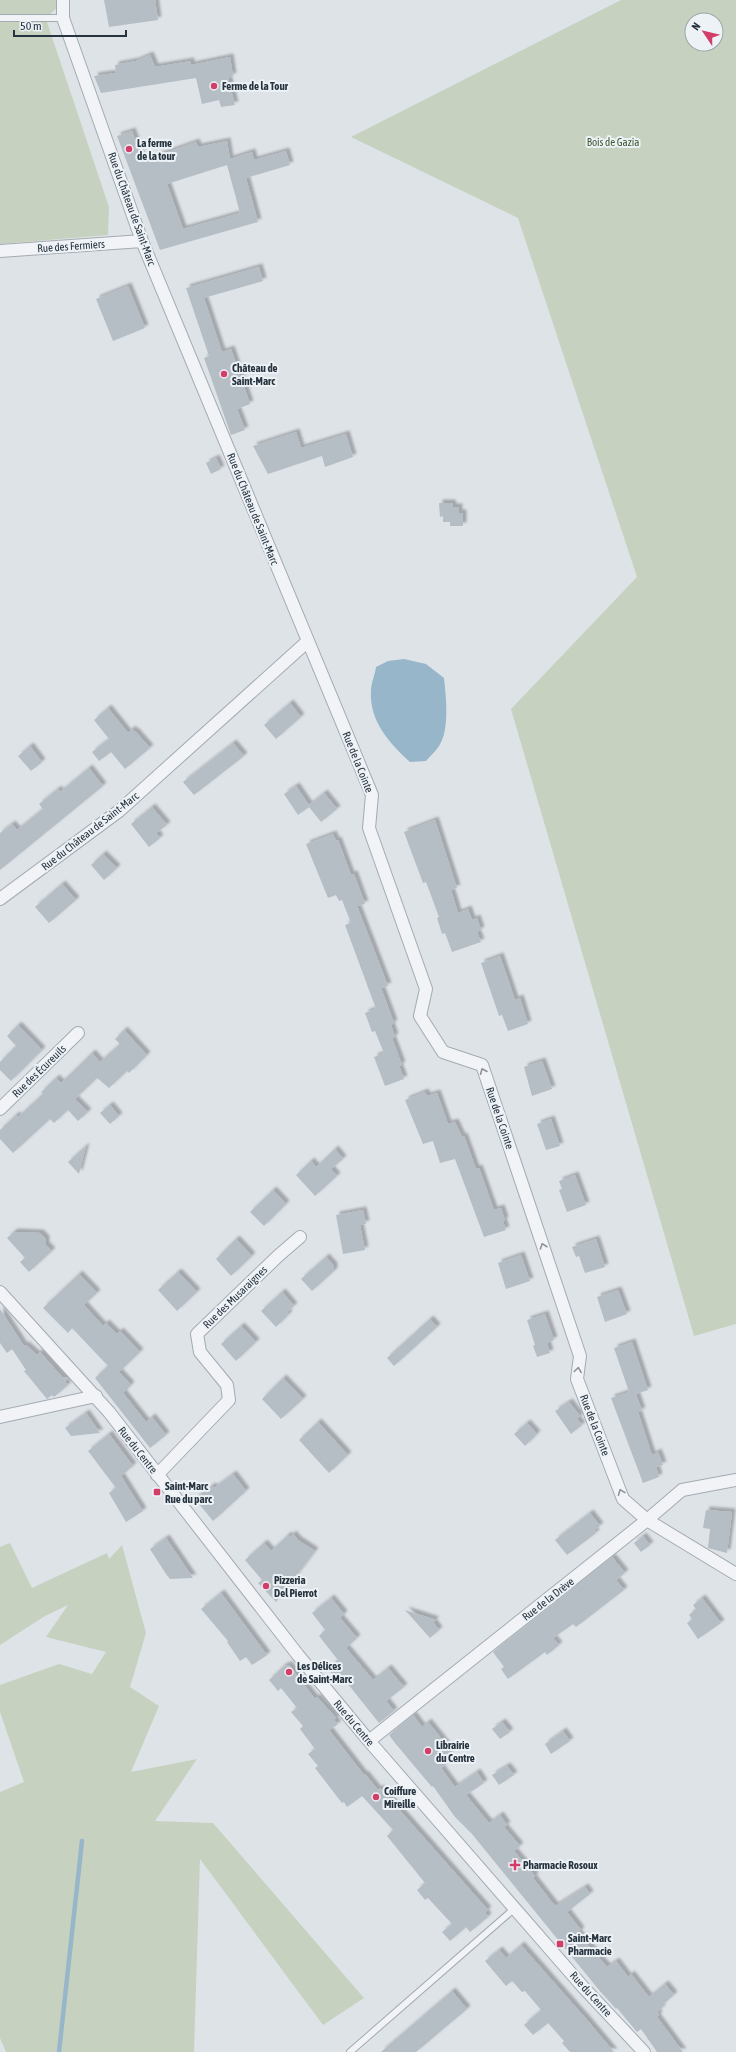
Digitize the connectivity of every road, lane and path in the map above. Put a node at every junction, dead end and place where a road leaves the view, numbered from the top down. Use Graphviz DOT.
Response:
graph roads {
  1 [pos="63,0"];
  2 [pos="0,18"];
  3 [pos="63,18"];
  4 [pos="142,241"];
  5 [pos="0,251"];
  6 [pos="308,641"];
  7 [pos="0,899"];
  8 [pos="78,1033"];
  9 [pos="0,1109"];
  10 [pos="300,1238"];
  11 [pos="0,1292"];
  12 [pos="96,1396"];
  13 [pos="0,1417"];
  14 [pos="157,1475"];
  15 [pos="736,1480"];
  16 [pos="647,1520"];
  17 [pos="736,1574"];
  18 [pos="369,1741"];
  19 [pos="515,1908"];
  20 [pos="350,2052"];
  21 [pos="644,2052"];
  1 -- 3 [label="street, Rue du Château de Saint-Marc"];
  2 -- 3 [label="lane"];
  3 -- 4 [label="street, Rue du Château de Saint-Marc"];
  4 -- 5 [label="street, Rue des Fermiers"];
  4 -- 6 [label="street, Rue du Château de Saint-Marc"];
  6 -- 7 [label="street, Rue du Château de Saint-Marc"];
  16 -- 6 [label="street, Rue de la Cointe, one-way"];
  8 -- 9 [label="street, Rue des Écureuils"];
  10 -- 14 [label="street, Rue des Musaraignes"];
  11 -- 12 [label="street, Rue du Centre"];
  12 -- 13 [label="street"];
  12 -- 14 [label="street, Rue du Centre"];
  14 -- 18 [label="street, Rue du Centre"];
  15 -- 16 [label="street, Rue de la Drève"];
  16 -- 17 [label="street, Rue de la Cointe"];
  16 -- 18 [label="street, Rue de la Drève"];
  18 -- 19 [label="street, Rue du Centre"];
  19 -- 20 [label="lane"];
  19 -- 21 [label="street, Rue du Centre"];
}
